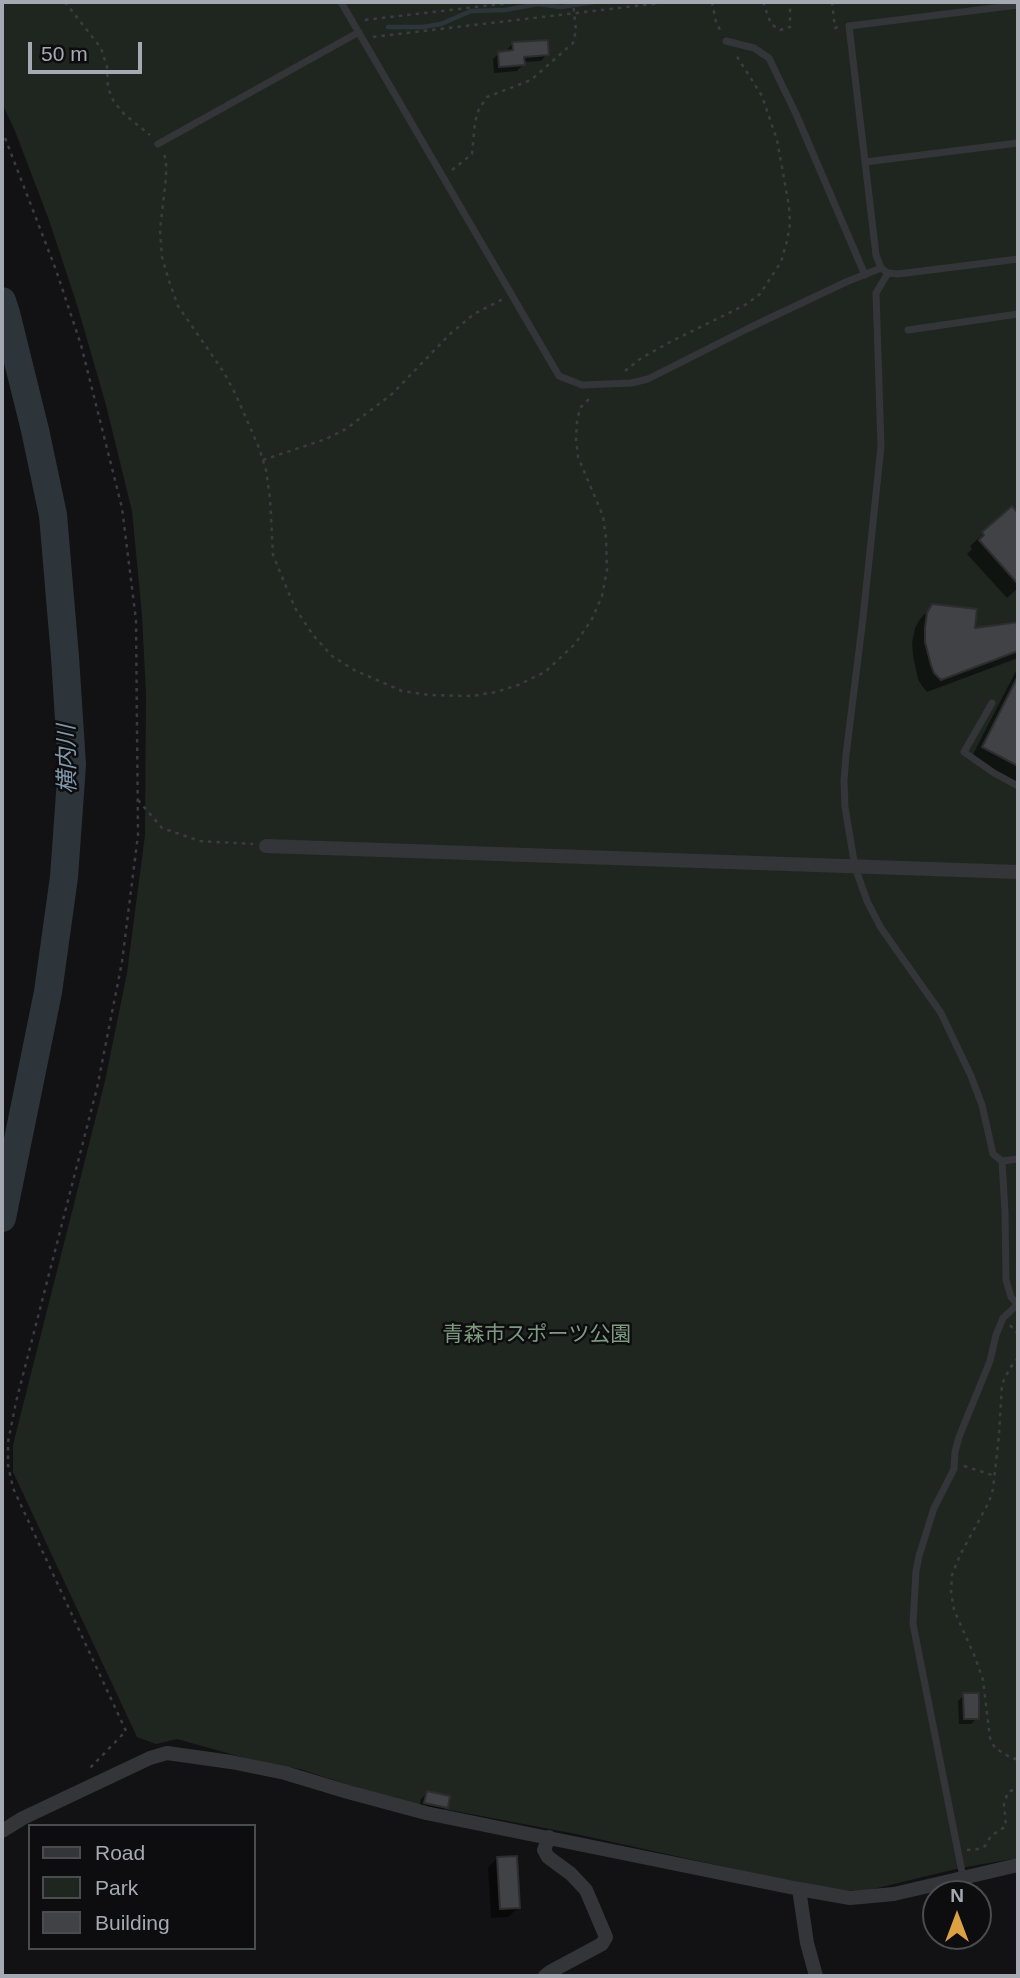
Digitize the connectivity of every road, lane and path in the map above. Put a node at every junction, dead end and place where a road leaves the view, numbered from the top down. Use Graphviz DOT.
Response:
graph roads {
  1 [pos="65,2"];
  2 [pos="341,2"];
  3 [pos="518,2"];
  4 [pos="573,2"];
  5 [pos="669,2"];
  6 [pos="712,2"];
  7 [pos="763,2"];
  8 [pos="790,2"];
  9 [pos="832,2"];
  10 [pos="1018,5"];
  11 [pos="575,13"];
  12 [pos="353,22"];
  13 [pos="849,26"];
  14 [pos="361,36"];
  15 [pos="726,41"];
  16 [pos="2,130"];
  17 [pos="1018,143"];
  18 [pos="158,144"];
  19 [pos="865,162"];
  20 [pos="443,176"];
  21 [pos="1018,259"];
  22 [pos="885,271"];
  23 [pos="865,275"];
  24 [pos="512,295"];
  25 [pos="1018,314"];
  26 [pos="908,330"];
  27 [pos="608,383"];
  28 [pos="263,460"];
  29 [pos="992,703"];
  30 [pos="1018,786"];
  31 [pos="138,800"];
  32 [pos="266,846"];
  33 [pos="855,867"];
  34 [pos="1018,872"];
  35 [pos="1018,1159"];
  36 [pos="1002,1161"];
  37 [pos="1017,1305"];
  38 [pos="1018,1358"];
  39 [pos="954,1463"];
  40 [pos="995,1476"];
  41 [pos="1018,1760"];
  42 [pos="1018,1788"];
  43 [pos="78,1792"];
  44 [pos="2,1831"];
  45 [pos="550,1837"];
  46 [pos="958,1850"];
  47 [pos="1018,1865"];
  48 [pos="963,1877"];
  49 [pos="799,1889"];
  50 [pos="545,1976"];
  51 [pos="816,1976"];
  1 -- 18 [label="path"];
  2 -- 12 [label="lane"];
  3 -- 12 [label="path"];
  4 -- 11 [label="path"];
  5 -- 11 [label="path"];
  6 -- 15 [label="path"];
  7 -- 8 [label="path"];
  9 -- 13 [label="path"];
  10 -- 13 [label="lane"];
  11 -- 14 [label="path"];
  11 -- 20 [label="path"];
  12 -- 14 [label="lane"];
  13 -- 19 [label="lane"];
  14 -- 18 [label="lane"];
  14 -- 20 [label="lane"];
  15 -- 23 [label="lane"];
  15 -- 27 [label="path"];
  16 -- 31 [label="path"];
  17 -- 19 [label="lane"];
  18 -- 28 [label="path"];
  19 -- 22 [label="lane"];
  20 -- 24 [label="lane"];
  21 -- 22 [label="lane"];
  22 -- 23 [label="lane"];
  22 -- 33 [label="lane"];
  23 -- 27 [label="lane"];
  24 -- 27 [label="lane"];
  24 -- 28 [label="path"];
  25 -- 26 [label="lane"];
  27 -- 28 [label="path"];
  29 -- 30 [label="lane"];
  31 -- 32 [label="path"];
  31 -- 43 [label="path"];
  32 -- 33 [label="street"];
  33 -- 34 [label="street"];
  33 -- 36 [label="lane"];
  35 -- 36 [label="lane"];
  36 -- 37 [label="lane"];
  37 -- 39 [label="lane"];
  38 -- 40 [label="path"];
  39 -- 40 [label="path"];
  39 -- 46 [label="lane"];
  40 -- 41 [label="path"];
  42 -- 46 [label="path"];
  43 -- 44 [label="street"];
  43 -- 45 [label="street"];
  45 -- 49 [label="street"];
  45 -- 50 [label="street"];
  46 -- 48 [label="lane"];
  47 -- 48 [label="street"];
  48 -- 49 [label="street"];
  49 -- 51 [label="street"];
}
